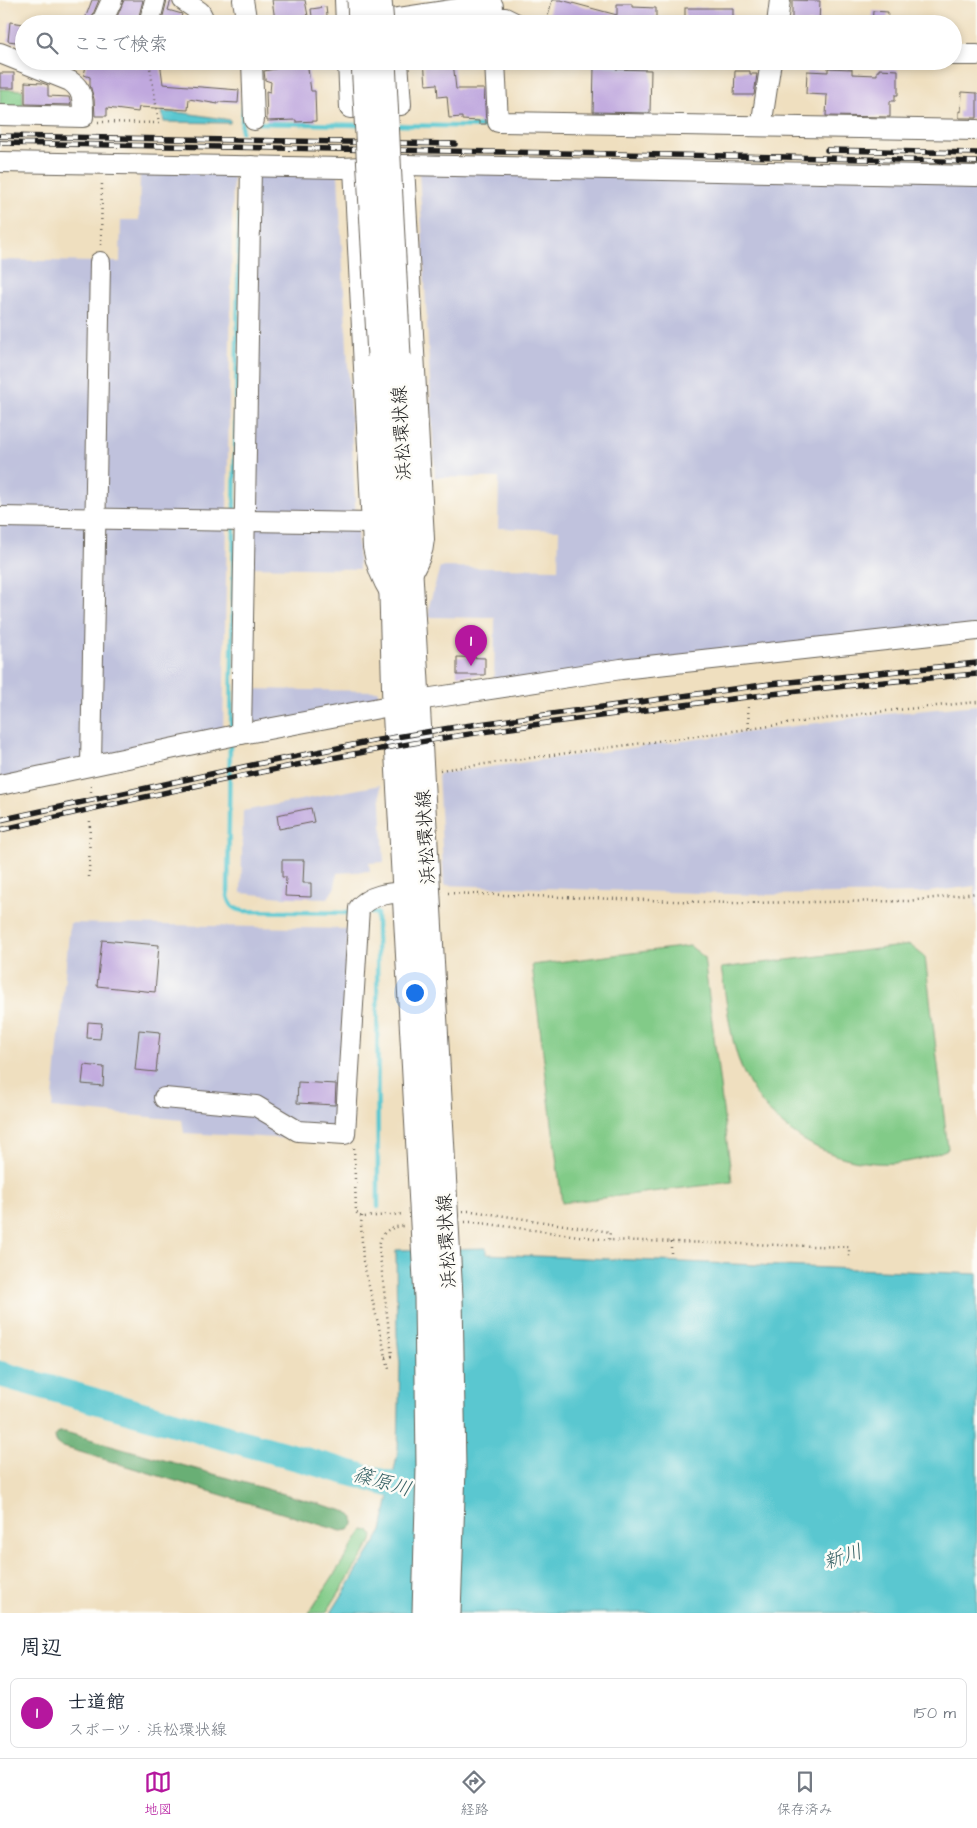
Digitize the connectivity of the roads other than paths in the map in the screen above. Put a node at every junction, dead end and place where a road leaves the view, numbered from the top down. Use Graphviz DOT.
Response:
graph roads {
  1 [pos="112,0"];
  2 [pos="155,0"];
  3 [pos="183,0"];
  4 [pos="244,0"];
  5 [pos="344,0"];
  6 [pos="360,0"];
  7 [pos="379,0"];
  8 [pos="780,0"];
  9 [pos="493,12"];
  10 [pos="105,15"];
  11 [pos="151,15"];
  12 [pos="202,15"];
  13 [pos="246,15"];
  14 [pos="345,15"];
  15 [pos="361,15"];
  16 [pos="391,15"];
  17 [pos="400,15"];
  18 [pos="778,15"];
  19 [pos="0,53"];
  20 [pos="962,55"];
  21 [pos="977,55"];
  22 [pos="15,59"];
  23 [pos="42,70"];
  24 [pos="252,70"];
  25 [pos="348,70"];
  26 [pos="365,70"];
  27 [pos="382,70"];
  28 [pos="399,70"];
  29 [pos="495,70"];
  30 [pos="770,70"];
  31 [pos="0,115"];
  32 [pos="254,120"];
  33 [pos="763,126"];
  34 [pos="977,130"];
  35 [pos="0,162"];
  36 [pos="404,165"];
  37 [pos="251,166"];
  38 [pos="354,168"];
  39 [pos="977,176"];
  40 [pos="100,262"];
  41 [pos="389,356"];
  42 [pos="0,517"];
  43 [pos="96,519"];
  44 [pos="238,522"];
  45 [pos="372,523"];
  46 [pos="410,577"];
  47 [pos="392,596"];
  48 [pos="977,630"];
  49 [pos="407,703"];
  50 [pos="234,736"];
  51 [pos="91,765"];
  52 [pos="0,785"];
  53 [pos="416,882"];
  54 [pos="164,1098"];
  55 [pos="434,1226"];
  56 [pos="424,1613"];
  57 [pos="448,1613"];
  1 -- 10 [label="street"];
  2 -- 11 [label="street"];
  3 -- 12 [label="street"];
  4 -- 13 [label="street"];
  5 -- 14 [label="street"];
  6 -- 15 [label="main road, bridge"];
  7 -- 16 [label="main road, bridge"];
  8 -- 18 [label="street"];
  9 -- 17 [label="street"];
  19 -- 22 [label="street"];
  20 -- 21 [label="street"];
  23 -- 31 [label="street"];
  24 -- 32 [label="street"];
  25 -- 28 [label="street"];
  26 -- 41 [label="main road, 浜松環状線, bridge"];
  27 -- 41 [label="main road, 浜松環状線, bridge"];
  29 -- 33 [label="street"];
  30 -- 33 [label="street"];
  33 -- 34 [label="street"];
  35 -- 37 [label="street"];
  36 -- 38 [label="street"];
  36 -- 39 [label="street"];
  36 -- 46 [label="street"];
  37 -- 38 [label="street"];
  37 -- 44 [label="street"];
  38 -- 45 [label="street"];
  40 -- 43 [label="street"];
  41 -- 46 [label="main road, 浜松環状線"];
  41 -- 47 [label="main road, 浜松環状線"];
  42 -- 43 [label="street"];
  43 -- 44 [label="street"];
  43 -- 51 [label="street"];
  44 -- 45 [label="street"];
  44 -- 50 [label="street"];
  45 -- 47 [label="street"];
  46 -- 49 [label="main road, 浜松環状線"];
  47 -- 49 [label="main road, 浜松環状線"];
  48 -- 49 [label="street"];
  49 -- 50 [label="street"];
  49 -- 53 [label="main road, 浜松環状線"];
  49 -- 53 [label="main road, 浜松環状線"];
  50 -- 51 [label="street"];
  51 -- 52 [label="street"];
  53 -- 54 [label="street"];
  53 -- 55 [label="main road, 浜松環状線"];
  55 -- 56 [label="main road, 浜松環状線"];
  55 -- 57 [label="main road, 浜松環状線"];
}
